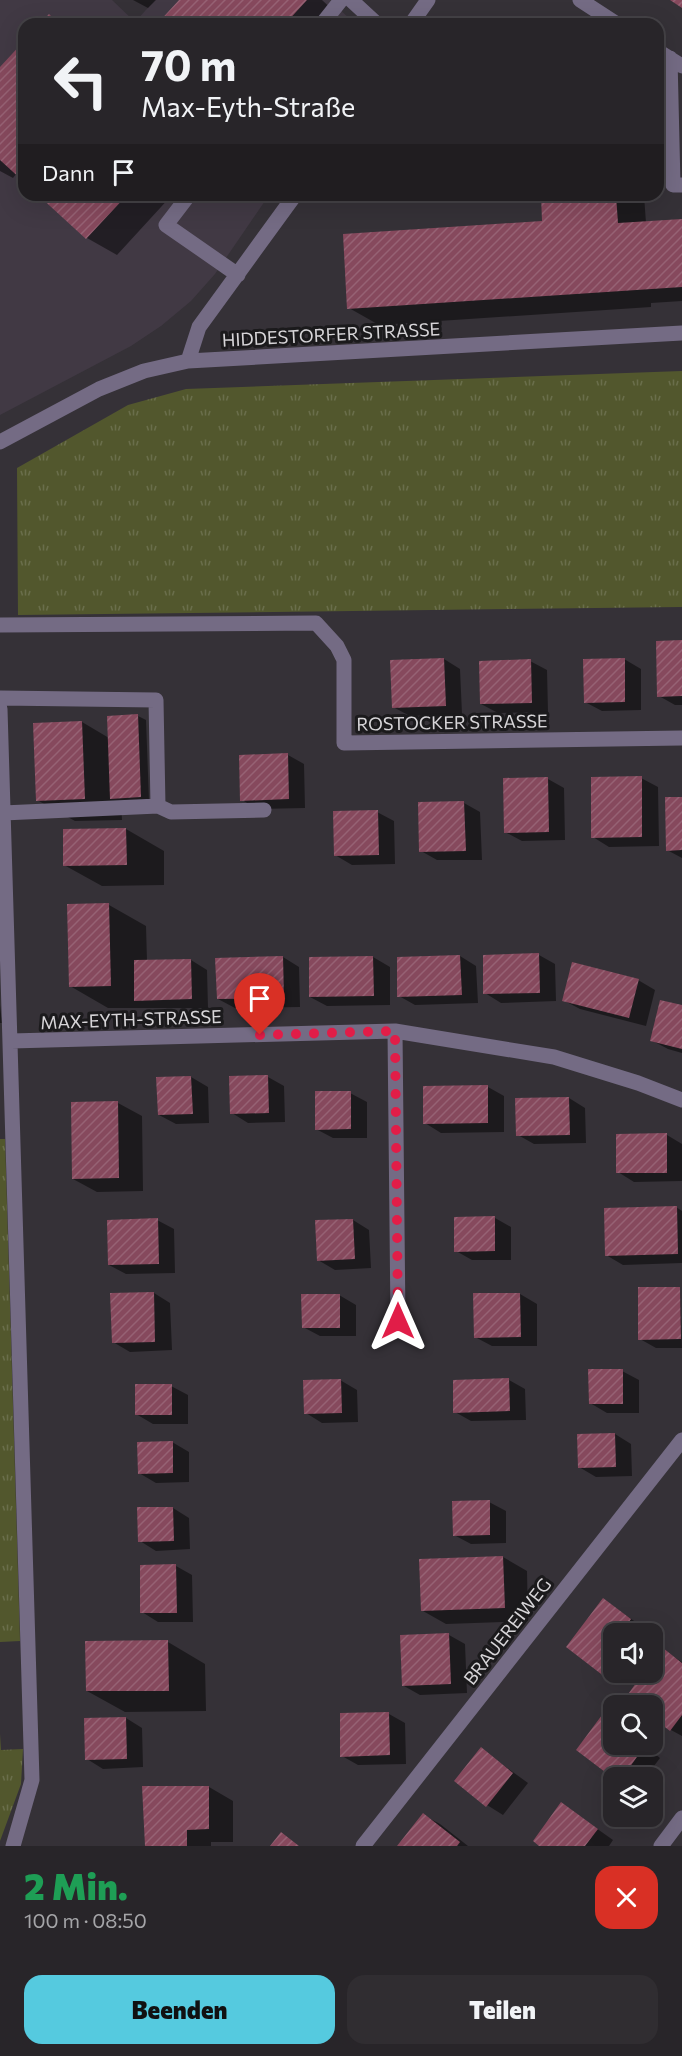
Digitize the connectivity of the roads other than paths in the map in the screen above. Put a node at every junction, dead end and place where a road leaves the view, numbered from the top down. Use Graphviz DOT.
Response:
graph roads {
  1 [pos="341,0"];
  2 [pos="351,0"];
  3 [pos="428,0"];
  4 [pos="580,0"];
  5 [pos="327,18"];
  6 [pos="370,18"];
  7 [pos="415,18"];
  8 [pos="608,18"];
  9 [pos="670,59"];
  10 [pos="682,185"];
  11 [pos="184,201"];
  12 [pos="291,201"];
  13 [pos="238,275"];
  14 [pos="682,333"];
  15 [pos="188,361"];
  16 [pos="0,442"];
  17 [pos="0,625"];
  18 [pos="0,698"];
  19 [pos="0,709"];
  20 [pos="682,738"];
  21 [pos="158,806"];
  22 [pos="264,810"];
  23 [pos="3,813"];
  24 [pos="395,1031"];
  25 [pos="11,1041"];
  26 [pos="682,1100"];
  27 [pos="398,1321"];
  28 [pos="682,1440"];
  29 [pos="682,1818"];
  30 [pos="13,1846"];
  31 [pos="363,1846"];
  32 [pos="661,1846"];
  1 -- 5 [label="street"];
  2 -- 6 [label="street"];
  3 -- 7 [label="street"];
  4 -- 8 [label="street"];
  9 -- 10 [label="street"];
  11 -- 13 [label="street"];
  12 -- 13 [label="street"];
  13 -- 15 [label="street"];
  14 -- 15 [label="street, HIDDESTORFER STRASSE"];
  15 -- 16 [label="street, HIDDESTORFER STRASSE"];
  17 -- 20 [label="street, ROSTOCKER STRASSE"];
  18 -- 21 [label="street"];
  19 -- 23 [label="street"];
  21 -- 22 [label="street"];
  21 -- 23 [label="street"];
  23 -- 25 [label="street"];
  24 -- 25 [label="street, MAX-EYTH-STRASSE"];
  24 -- 26 [label="street, MAX-EYTH-STRASSE"];
  24 -- 27 [label="street"];
  25 -- 30 [label="street"];
  28 -- 31 [label="street, BRAUEREIWEG"];
  29 -- 32 [label="street"];
}
